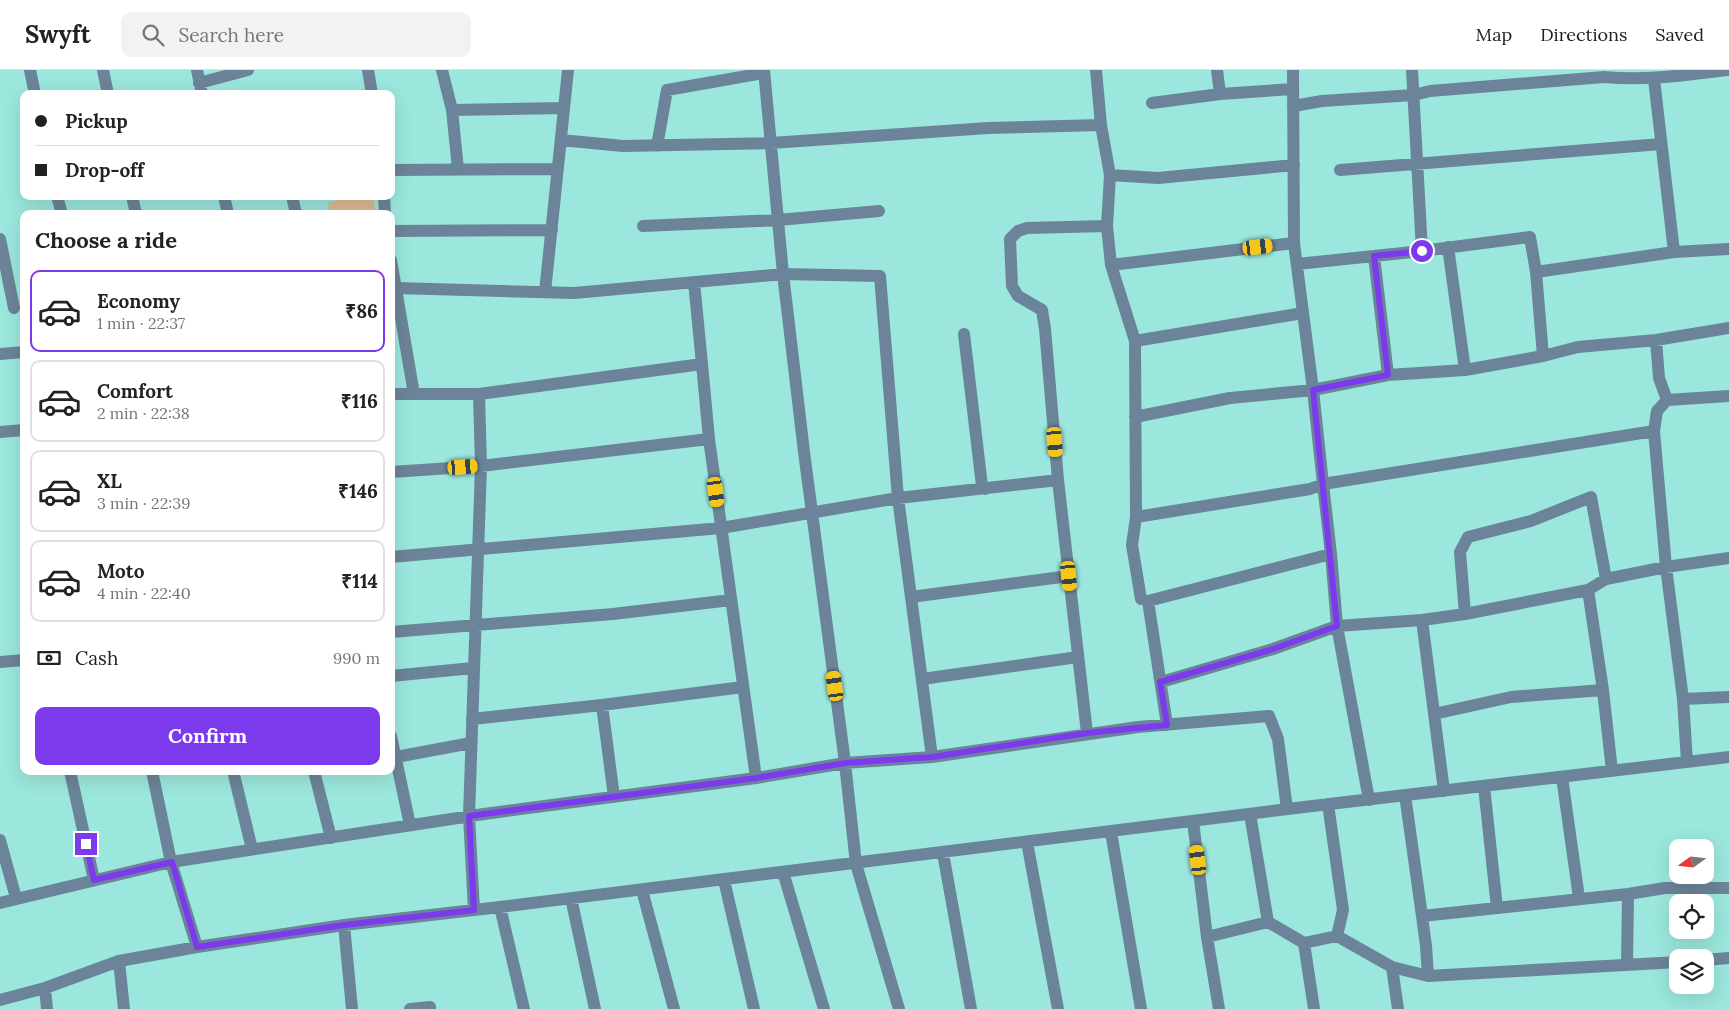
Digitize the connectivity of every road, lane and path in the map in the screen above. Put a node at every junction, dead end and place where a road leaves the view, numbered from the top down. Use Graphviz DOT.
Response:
graph roads {
  1 [pos="30,70"];
  2 [pos="102,70"];
  3 [pos="196,70"];
  4 [pos="248,70"];
  5 [pos="368,70"];
  6 [pos="442,70"];
  7 [pos="568,70"];
  8 [pos="1096,70"];
  9 [pos="1217,70"];
  10 [pos="1293,70"];
  11 [pos="1412,70"];
  12 [pos="1727,70"];
  13 [pos="764,71"];
  14 [pos="1627,75"];
  15 [pos="1654,78"];
  16 [pos="200,88"];
  17 [pos="1293,89"];
  18 [pos="34,90"];
  19 [pos="107,90"];
  20 [pos="371,90"];
  21 [pos="1220,94"];
  22 [pos="1414,95"];
  23 [pos="1152,103"];
  24 [pos="1293,106"];
  25 [pos="564,108"];
  26 [pos="452,110"];
  27 [pos="1101,125"];
  28 [pos="560,140"];
  29 [pos="770,143"];
  30 [pos="1661,144"];
  31 [pos="657,146"];
  32 [pos="1417,163"];
  33 [pos="1294,166"];
  34 [pos="458,169"];
  35 [pos="558,169"];
  36 [pos="395,170"];
  37 [pos="1340,170"];
  38 [pos="1110,175"];
  39 [pos="879,211"];
  40 [pos="778,220"];
  41 [pos="643,226"];
  42 [pos="1107,226"];
  43 [pos="552,230"];
  44 [pos="395,231"];
  45 [pos="0,239"];
  46 [pos="1294,243"];
  47 [pos="1448,247"];
  48 [pos="1729,248"];
  49 [pos="1422,251"];
  50 [pos="1674,252"];
  51 [pos="1374,256"];
  52 [pos="1297,264"];
  53 [pos="1111,265"];
  54 [pos="1536,272"];
  55 [pos="783,274"];
  56 [pos="395,282"];
  57 [pos="694,282"];
  58 [pos="396,288"];
  59 [pos="545,292"];
  60 [pos="14,308"];
  61 [pos="1303,313"];
  62 [pos="1729,328"];
  63 [pos="964,334"];
  64 [pos="1656,340"];
  65 [pos="1135,341"];
  66 [pos="20,352"];
  67 [pos="0,354"];
  68 [pos="1543,356"];
  69 [pos="702,364"];
  70 [pos="1465,370"];
  71 [pos="1388,375"];
  72 [pos="1313,390"];
  73 [pos="395,394"];
  74 [pos="414,394"];
  75 [pos="479,394"];
  76 [pos="1729,396"];
  77 [pos="1667,400"];
  78 [pos="1135,417"];
  79 [pos="20,430"];
  80 [pos="1654,431"];
  81 [pos="0,432"];
  82 [pos="709,439"];
  83 [pos="482,466"];
  84 [pos="395,472"];
  85 [pos="1058,480"];
  86 [pos="1323,484"];
  87 [pos="985,489"];
  88 [pos="898,498"];
  89 [pos="811,513"];
  90 [pos="1136,517"];
  91 [pos="721,528"];
  92 [pos="479,550"];
  93 [pos="1331,554"];
  94 [pos="395,556"];
  95 [pos="1729,558"];
  96 [pos="1666,567"];
  97 [pos="1069,576"];
  98 [pos="1606,579"];
  99 [pos="1588,590"];
  100 [pos="911,597"];
  101 [pos="1142,599"];
  102 [pos="731,600"];
  103 [pos="1465,614"];
  104 [pos="1422,620"];
  105 [pos="475,625"];
  106 [pos="1337,626"];
  107 [pos="395,632"];
  108 [pos="1078,657"];
  109 [pos="20,660"];
  110 [pos="0,662"];
  111 [pos="473,668"];
  112 [pos="395,676"];
  113 [pos="922,679"];
  114 [pos="1160,682"];
  115 [pos="743,687"];
  116 [pos="1603,690"];
  117 [pos="1729,697"];
  118 [pos="1683,699"];
  119 [pos="602,705"];
  120 [pos="1434,714"];
  121 [pos="472,719"];
  122 [pos="1167,725"];
  123 [pos="1087,733"];
  124 [pos="471,743"];
  125 [pos="395,753"];
  126 [pos="396,757"];
  127 [pos="932,757"];
  128 [pos="1729,757"];
  129 [pos="1687,762"];
  130 [pos="845,763"];
  131 [pos="1612,771"];
  132 [pos="71,775"];
  133 [pos="153,775"];
  134 [pos="234,775"];
  135 [pos="315,775"];
  136 [pos="1562,777"];
  137 [pos="756,778"];
  138 [pos="1484,786"];
  139 [pos="1444,791"];
  140 [pos="1405,795"];
  141 [pos="614,796"];
  142 [pos="1369,800"];
  143 [pos="1328,804"];
  144 [pos="1287,809"];
  145 [pos="1250,814"];
  146 [pos="469,816"];
  147 [pos="1193,821"];
  148 [pos="410,825"];
  149 [pos="1111,832"];
  150 [pos="331,838"];
  151 [pos="0,840"];
  152 [pos="1027,842"];
  153 [pos="252,850"];
  154 [pos="943,853"];
  155 [pos="172,862"];
  156 [pos="856,864"];
  157 [pos="783,872"];
  158 [pos="94,880"];
  159 [pos="724,880"];
  160 [pos="1729,888"];
  161 [pos="642,890"];
  162 [pos="1628,894"];
  163 [pos="16,898"];
  164 [pos="571,898"];
  165 [pos="1579,898"];
  166 [pos="0,903"];
  167 [pos="500,908"];
  168 [pos="1497,908"];
  169 [pos="474,910"];
  170 [pos="1422,916"];
  171 [pos="1268,922"];
  172 [pos="344,925"];
  173 [pos="1337,936"];
  174 [pos="1207,937"];
  175 [pos="1304,943"];
  176 [pos="197,947"];
  177 [pos="1729,958"];
  178 [pos="1714,959"];
  179 [pos="119,961"];
  180 [pos="1669,962"];
  181 [pos="1627,964"];
  182 [pos="1392,967"];
  183 [pos="1428,976"];
  184 [pos="45,988"];
  185 [pos="0,1000"];
  186 [pos="46,1009"];
  187 [pos="124,1009"];
  188 [pos="352,1009"];
  189 [pos="410,1009"];
  190 [pos="430,1009"];
  191 [pos="524,1009"];
  192 [pos="596,1009"];
  193 [pos="674,1009"];
  194 [pos="754,1009"];
  195 [pos="824,1009"];
  196 [pos="899,1009"];
  197 [pos="971,1009"];
  198 [pos="1058,1009"];
  199 [pos="1141,1009"];
  200 [pos="1219,1009"];
  201 [pos="1314,1009"];
  202 [pos="1398,1009"];
  1 -- 18 [label="street"];
  2 -- 19 [label="street"];
  3 -- 16 [label="street"];
  4 -- 16 [label="street"];
  5 -- 20 [label="street"];
  6 -- 26 [label="street"];
  7 -- 25 [label="street"];
  8 -- 27 [label="street"];
  9 -- 21 [label="street"];
  10 -- 17 [label="street"];
  11 -- 22 [label="street"];
  12 -- 15 [label="street"];
  13 -- 29 [label="street"];
  13 -- 31 [label="street"];
  14 -- 15 [label="street"];
  14 -- 22 [label="street"];
  15 -- 30 [label="street"];
  17 -- 21 [label="street"];
  17 -- 24 [label="street"];
  21 -- 23 [label="street"];
  22 -- 24 [label="street"];
  22 -- 32 [label="street"];
  24 -- 33 [label="street"];
  25 -- 26 [label="street"];
  25 -- 28 [label="street"];
  26 -- 34 [label="street"];
  27 -- 29 [label="street"];
  27 -- 38 [label="street"];
  28 -- 31 [label="street"];
  28 -- 35 [label="street"];
  29 -- 31 [label="street"];
  29 -- 40 [label="street"];
  30 -- 32 [label="street"];
  30 -- 50 [label="street"];
  32 -- 37 [label="street"];
  32 -- 49 [label="street"];
  33 -- 38 [label="street"];
  33 -- 46 [label="street"];
  34 -- 35 [label="street"];
  34 -- 36 [label="street"];
  35 -- 43 [label="street"];
  38 -- 42 [label="street"];
  39 -- 40 [label="street"];
  40 -- 41 [label="street"];
  40 -- 55 [label="street"];
  42 -- 53 [label="street"];
  42 -- 85 [label="street"];
  43 -- 44 [label="street"];
  43 -- 59 [label="street"];
  45 -- 60 [label="street"];
  46 -- 52 [label="street"];
  46 -- 53 [label="street"];
  47 -- 49 [label="street"];
  47 -- 54 [label="street"];
  47 -- 70 [label="street"];
  48 -- 50 [label="street"];
  49 -- 51 [label="street"];
  50 -- 54 [label="street"];
  51 -- 52 [label="street"];
  51 -- 71 [label="street"];
  52 -- 61 [label="street"];
  53 -- 65 [label="street"];
  54 -- 68 [label="street"];
  55 -- 57 [label="street"];
  55 -- 88 [label="street"];
  55 -- 89 [label="street"];
  56 -- 58 [label="street"];
  57 -- 59 [label="street"];
  57 -- 69 [label="street"];
  58 -- 59 [label="street"];
  58 -- 74 [label="street"];
  61 -- 65 [label="street"];
  61 -- 72 [label="street"];
  62 -- 64 [label="street"];
  63 -- 87 [label="street"];
  64 -- 68 [label="street"];
  64 -- 77 [label="street"];
  65 -- 78 [label="street"];
  66 -- 67 [label="street"];
  68 -- 70 [label="street"];
  69 -- 75 [label="street"];
  69 -- 82 [label="street"];
  70 -- 71 [label="street"];
  71 -- 72 [label="street"];
  72 -- 78 [label="street"];
  72 -- 86 [label="street"];
  73 -- 74 [label="street"];
  74 -- 75 [label="street"];
  75 -- 83 [label="street"];
  76 -- 77 [label="street"];
  77 -- 80 [label="street"];
  78 -- 90 [label="street"];
  79 -- 81 [label="street"];
  80 -- 86 [label="street"];
  80 -- 96 [label="street"];
  82 -- 83 [label="street"];
  82 -- 91 [label="street"];
  83 -- 84 [label="street"];
  83 -- 92 [label="street"];
  85 -- 87 [label="street"];
  85 -- 97 [label="street"];
  86 -- 90 [label="street"];
  86 -- 93 [label="street"];
  87 -- 88 [label="street"];
  88 -- 89 [label="street"];
  88 -- 100 [label="street"];
  89 -- 91 [label="street"];
  89 -- 130 [label="street"];
  90 -- 101 [label="street"];
  91 -- 92 [label="street"];
  91 -- 102 [label="street"];
  92 -- 94 [label="street"];
  92 -- 105 [label="street"];
  93 -- 106 [label="street"];
  93 -- 114 [label="street"];
  95 -- 96 [label="street"];
  96 -- 98 [label="street"];
  96 -- 118 [label="street"];
  97 -- 100 [label="street"];
  97 -- 108 [label="street"];
  98 -- 99 [label="street"];
  98 -- 103 [label="street"];
  99 -- 103 [label="street"];
  99 -- 116 [label="street"];
  100 -- 113 [label="street"];
  102 -- 105 [label="street"];
  102 -- 115 [label="street"];
  103 -- 104 [label="street"];
  104 -- 106 [label="street"];
  104 -- 120 [label="street"];
  105 -- 107 [label="street"];
  105 -- 111 [label="street"];
  106 -- 114 [label="street"];
  106 -- 142 [label="street"];
  108 -- 113 [label="street"];
  108 -- 123 [label="street"];
  109 -- 110 [label="street"];
  111 -- 112 [label="street"];
  111 -- 121 [label="street"];
  113 -- 127 [label="street"];
  114 -- 122 [label="street"];
  115 -- 119 [label="street"];
  115 -- 137 [label="street"];
  116 -- 120 [label="street"];
  116 -- 131 [label="street"];
  117 -- 118 [label="street"];
  118 -- 129 [label="street"];
  119 -- 121 [label="street"];
  119 -- 141 [label="street"];
  120 -- 139 [label="street"];
  121 -- 124 [label="street"];
  122 -- 123 [label="street"];
  122 -- 144 [label="street"];
  123 -- 127 [label="street"];
  124 -- 126 [label="street"];
  124 -- 146 [label="street"];
  125 -- 126 [label="street"];
  126 -- 148 [label="street"];
  127 -- 130 [label="street"];
  128 -- 129 [label="street"];
  129 -- 131 [label="street"];
  130 -- 137 [label="street"];
  130 -- 156 [label="street"];
  131 -- 136 [label="street"];
  132 -- 158 [label="street"];
  133 -- 155 [label="street"];
  134 -- 153 [label="street"];
  135 -- 150 [label="street"];
  136 -- 138 [label="street"];
  136 -- 165 [label="street"];
  137 -- 141 [label="street"];
  138 -- 139 [label="street"];
  138 -- 168 [label="street"];
  139 -- 140 [label="street"];
  140 -- 142 [label="street"];
  140 -- 170 [label="street"];
  141 -- 146 [label="street"];
  142 -- 143 [label="street"];
  143 -- 144 [label="street"];
  143 -- 173 [label="street"];
  144 -- 145 [label="street"];
  145 -- 147 [label="street"];
  145 -- 171 [label="street"];
  146 -- 148 [label="street"];
  146 -- 169 [label="street"];
  147 -- 149 [label="street"];
  147 -- 174 [label="street"];
  148 -- 150 [label="street"];
  149 -- 152 [label="street"];
  149 -- 199 [label="street"];
  150 -- 153 [label="street"];
  151 -- 163 [label="street"];
  152 -- 154 [label="street"];
  152 -- 198 [label="street"];
  153 -- 155 [label="street"];
  154 -- 156 [label="street"];
  154 -- 197 [label="street"];
  155 -- 158 [label="street"];
  155 -- 176 [label="street"];
  156 -- 157 [label="street"];
  156 -- 196 [label="street"];
  157 -- 159 [label="street"];
  157 -- 195 [label="street"];
  158 -- 163 [label="street"];
  159 -- 161 [label="street"];
  159 -- 194 [label="street"];
  160 -- 162 [label="street"];
  161 -- 164 [label="street"];
  161 -- 193 [label="street"];
  162 -- 165 [label="street"];
  162 -- 181 [label="street"];
  163 -- 166 [label="street"];
  164 -- 167 [label="street"];
  164 -- 192 [label="street"];
  165 -- 168 [label="street"];
  167 -- 169 [label="street"];
  167 -- 191 [label="street"];
  168 -- 170 [label="street"];
  169 -- 172 [label="street"];
  170 -- 183 [label="street"];
  171 -- 174 [label="street"];
  171 -- 175 [label="street"];
  172 -- 176 [label="street"];
  172 -- 188 [label="street"];
  173 -- 175 [label="street"];
  173 -- 182 [label="street"];
  174 -- 200 [label="street"];
  175 -- 201 [label="street"];
  176 -- 179 [label="street"];
  177 -- 178 [label="street"];
  179 -- 184 [label="street"];
  179 -- 187 [label="street"];
  180 -- 181 [label="street"];
  181 -- 183 [label="street"];
  182 -- 183 [label="street"];
  182 -- 202 [label="street"];
  184 -- 185 [label="street"];
  184 -- 186 [label="street"];
  189 -- 190 [label="street"];
}
